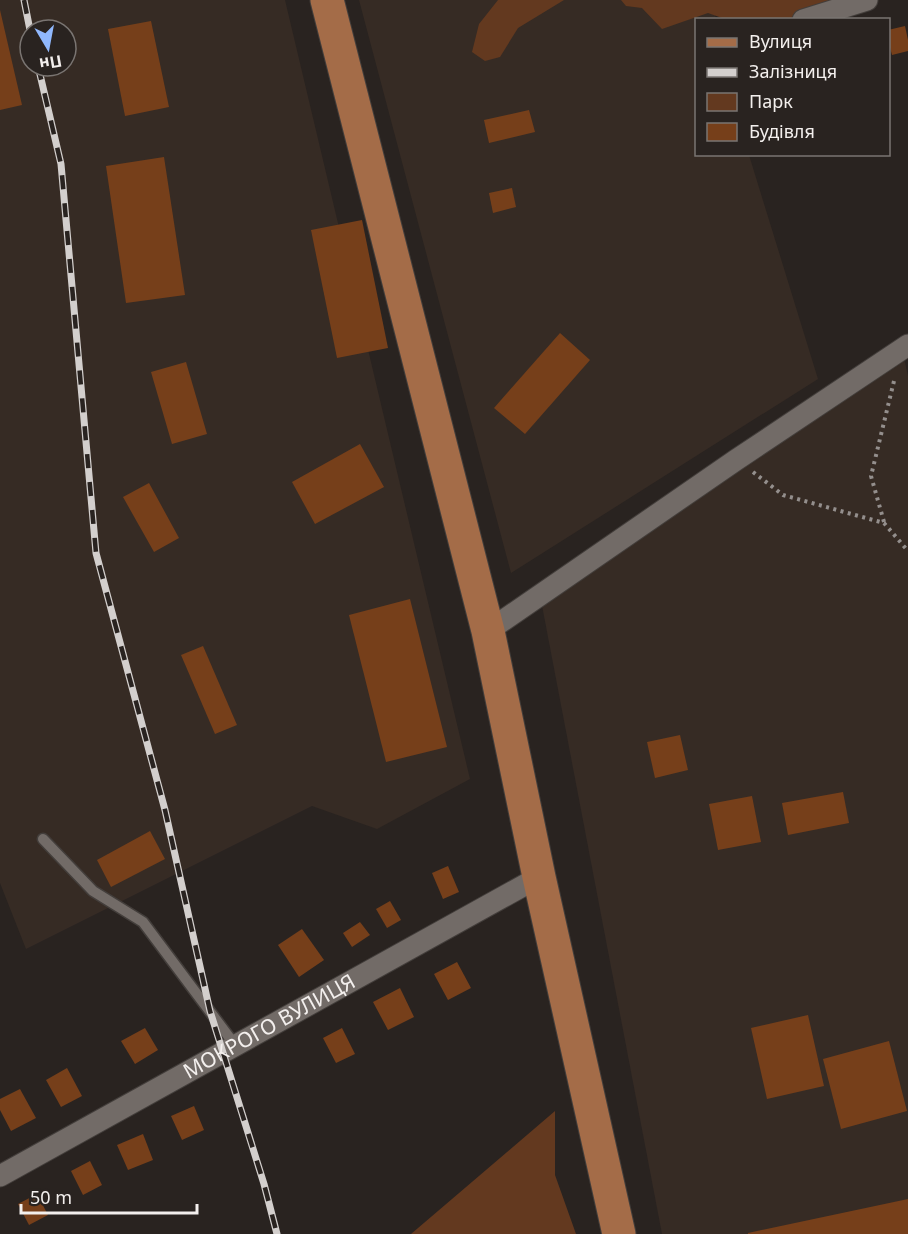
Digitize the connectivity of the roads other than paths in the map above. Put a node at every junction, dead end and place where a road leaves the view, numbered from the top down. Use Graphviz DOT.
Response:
graph roads {
  1 [pos="327,0"];
  2 [pos="867,0"];
  3 [pos="810,18"];
  4 [pos="905,347"];
  5 [pos="488,631"];
  6 [pos="43,839"];
  7 [pos="539,877"];
  8 [pos="235,1046"];
  9 [pos="0,1176"];
  10 [pos="619,1234"];
  1 -- 5 [label="main road"];
  2 -- 3 [label="street"];
  4 -- 5 [label="street"];
  5 -- 7 [label="main road"];
  6 -- 8 [label="lane"];
  7 -- 8 [label="street, МОКРОГО ВУЛИЦЯ"];
  7 -- 10 [label="main road"];
  8 -- 9 [label="street, МОКРОГО ВУЛИЦЯ"];
}
